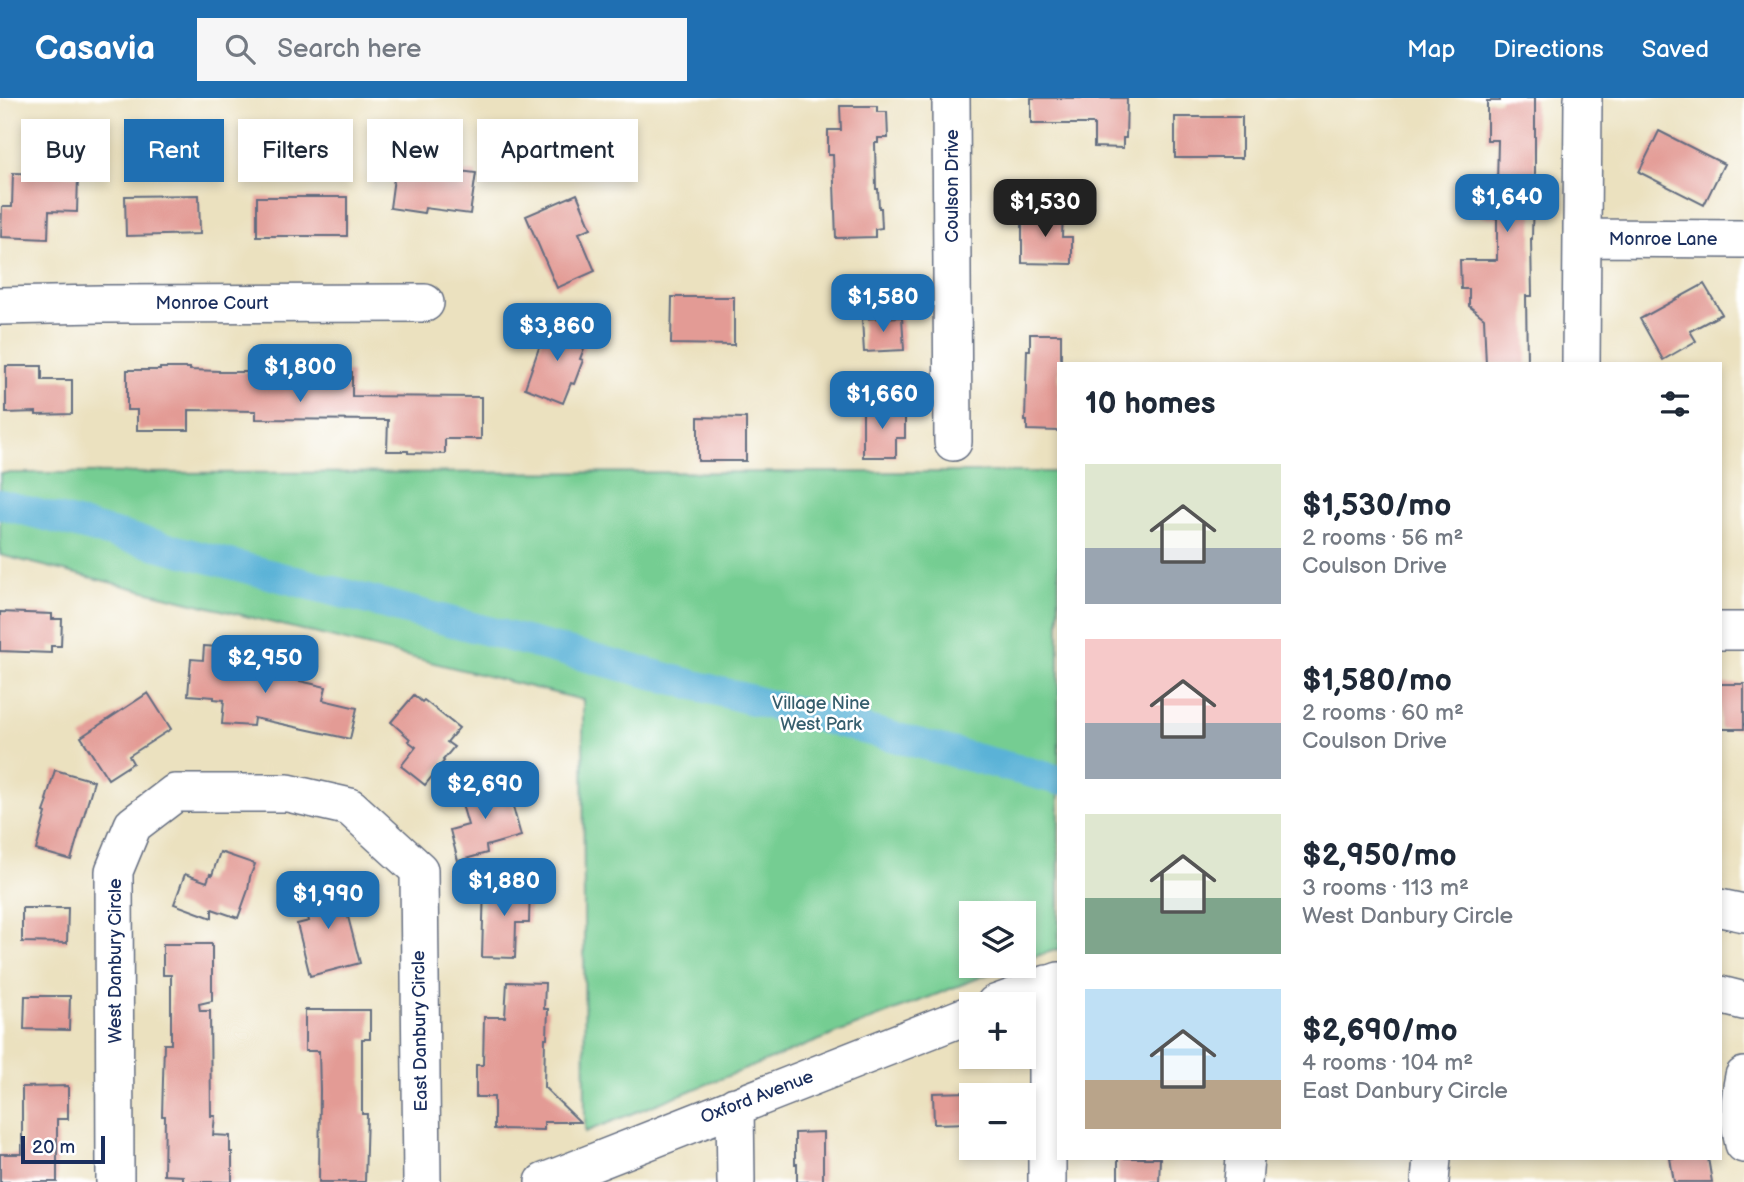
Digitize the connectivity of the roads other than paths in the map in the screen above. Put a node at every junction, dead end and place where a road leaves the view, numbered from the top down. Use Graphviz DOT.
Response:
graph roads {
  1 [pos="951,98"];
  2 [pos="1583,98"];
  3 [pos="1583,238"];
  4 [pos="1744,239"];
  5 [pos="425,303"];
  6 [pos="0,306"];
  7 [pos="1581,362"];
  8 [pos="953,442"];
  9 [pos="1722,631"];
  10 [pos="1744,631"];
  11 [pos="288,793"];
  12 [pos="1722,908"];
  13 [pos="1744,913"];
  14 [pos="1053,983"];
  15 [pos="1028,992"];
  16 [pos="1722,995"];
  17 [pos="1744,1000"];
  18 [pos="959,1019"];
  19 [pos="1744,1076"];
  20 [pos="735,1106"];
  21 [pos="1744,1144"];
  22 [pos="1245,1160"];
  23 [pos="1433,1160"];
  24 [pos="115,1182"];
  25 [pos="422,1182"];
  26 [pos="544,1182"];
  27 [pos="736,1182"];
  28 [pos="1047,1182"];
  29 [pos="1243,1182"];
  30 [pos="1430,1182"];
  1 -- 8 [label="street, Coulson Drive"];
  2 -- 3 [label="street"];
  3 -- 4 [label="street, Monroe Lane"];
  3 -- 7 [label="street"];
  5 -- 6 [label="street, Monroe Court"];
  9 -- 10 [label="street"];
  11 -- 24 [label="street, West Danbury Circle"];
  11 -- 25 [label="street, East Danbury Circle"];
  12 -- 13 [label="street"];
  14 -- 15 [label="street"];
  14 -- 28 [label="street"];
  16 -- 17 [label="street"];
  18 -- 20 [label="street, Oxford Avenue"];
  19 -- 21 [label="street"];
  20 -- 26 [label="street, Oxford Avenue"];
  20 -- 27 [label="street"];
  22 -- 29 [label="street"];
  23 -- 30 [label="street"];
}
